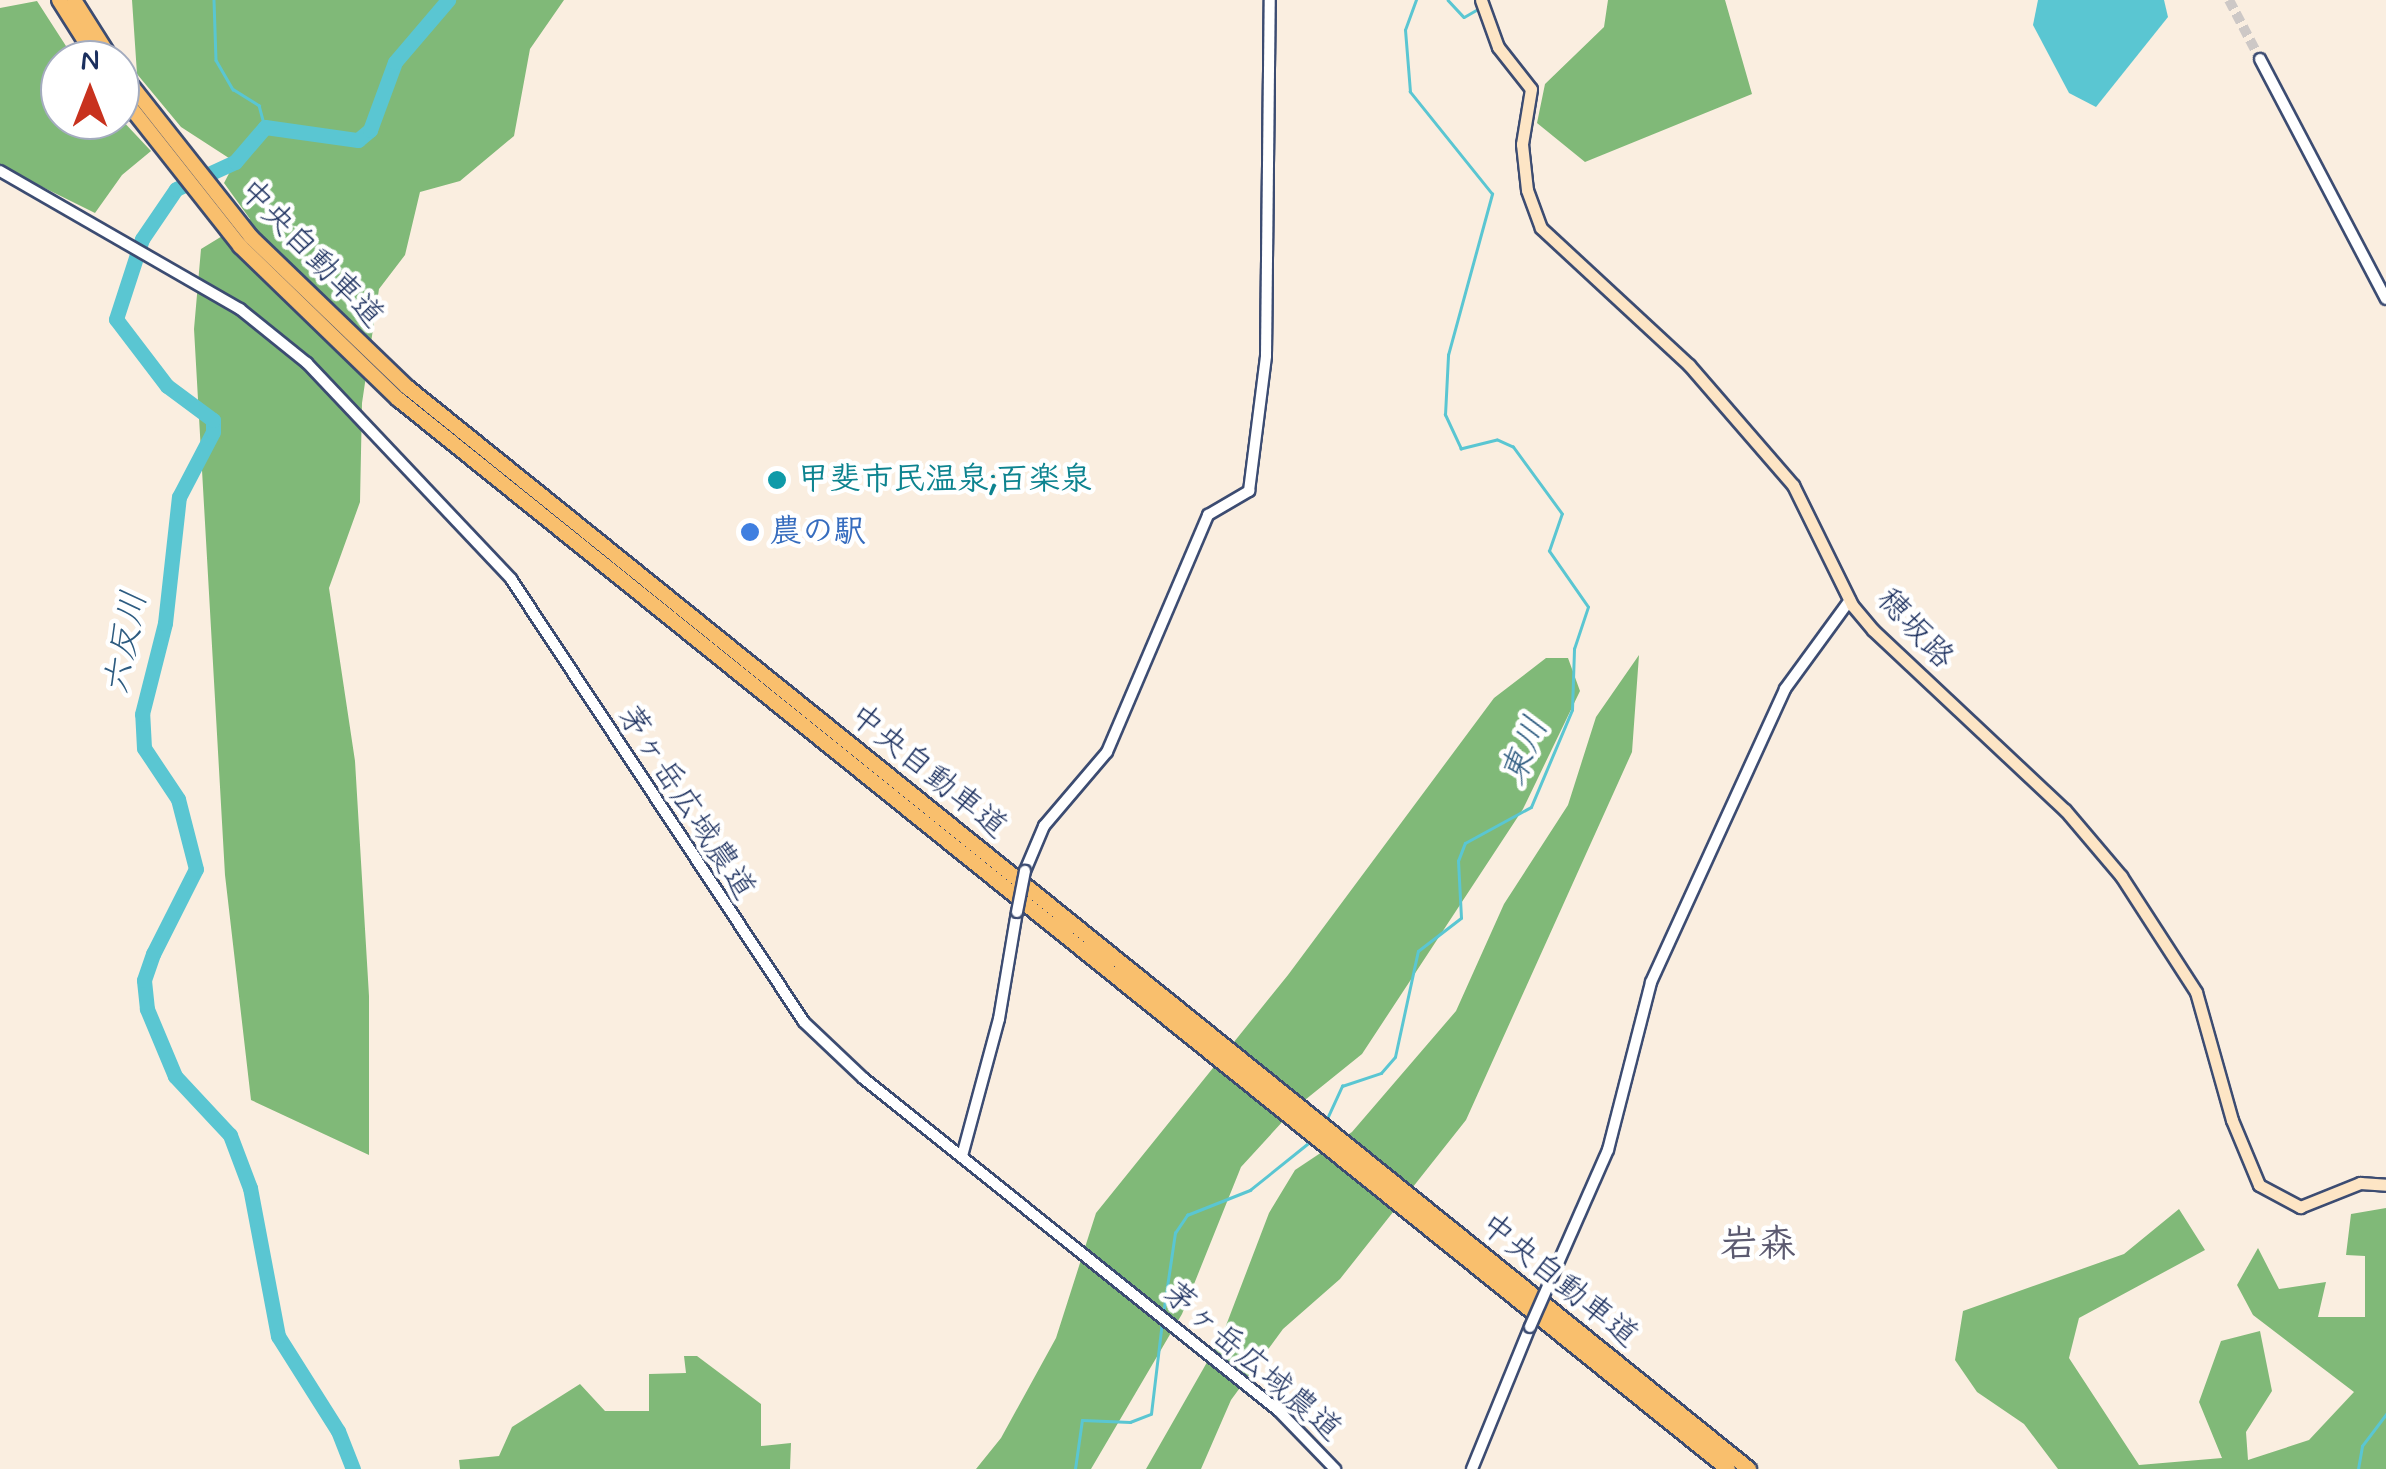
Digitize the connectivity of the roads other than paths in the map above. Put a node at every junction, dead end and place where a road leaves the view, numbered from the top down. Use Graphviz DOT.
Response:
graph roads {
  1 [pos="59,0"];
  2 [pos="74,0"];
  3 [pos="1270,0"];
  4 [pos="1482,3"];
  5 [pos="84,40"];
  6 [pos="99,40"];
  7 [pos="2260,59"];
  8 [pos="140,111"];
  9 [pos="0,171"];
  10 [pos="2386,298"];
  11 [pos="1850,600"];
  12 [pos="962,1156"];
  13 [pos="1368,1171"];
  14 [pos="2386,1185"];
  15 [pos="1335,1469"];
  16 [pos="1472,1469"];
  17 [pos="1728,1469"];
  18 [pos="1748,1469"];
  1 -- 5 [label="highway"];
  2 -- 6 [label="highway"];
  3 -- 12 [label="street, bridge"];
  4 -- 11 [label="main road, 穂坂路"];
  7 -- 10 [label="street"];
  8 -- 13 [label="highway, 中央自動車道"];
  9 -- 12 [label="street, 茅ヶ岳広域農道"];
  11 -- 14 [label="main road, 穂坂路"];
  11 -- 16 [label="street, bridge"];
  12 -- 15 [label="street, 茅ヶ岳広域農道"];
  13 -- 17 [label="highway, 中央自動車道"];
  13 -- 18 [label="highway, 中央自動車道"];
}
